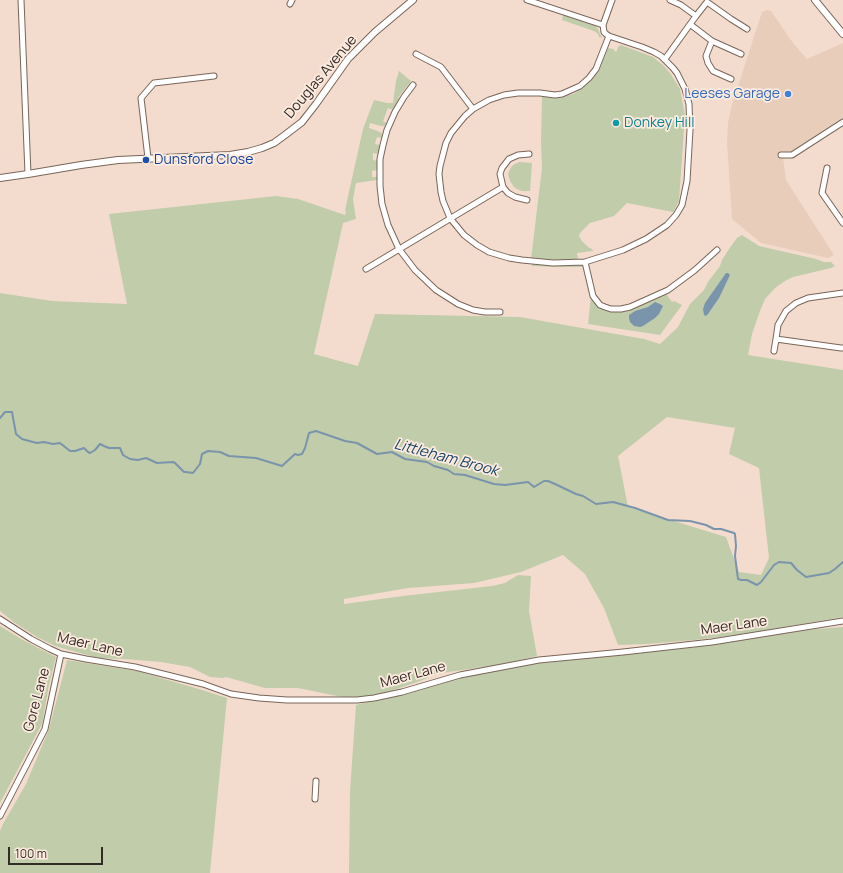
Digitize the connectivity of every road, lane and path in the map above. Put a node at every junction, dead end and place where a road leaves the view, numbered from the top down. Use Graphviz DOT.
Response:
graph roads {
  1 [pos="20,0"];
  2 [pos="413,0"];
  3 [pos="527,0"];
  4 [pos="612,0"];
  5 [pos="670,0"];
  6 [pos="815,0"];
  7 [pos="708,1"];
  8 [pos="696,16"];
  9 [pos="603,25"];
  10 [pos="691,25"];
  11 [pos="747,29"];
  12 [pos="843,34"];
  13 [pos="609,36"];
  14 [pos="712,41"];
  15 [pos="416,54"];
  16 [pos="741,54"];
  17 [pos="665,59"];
  18 [pos="214,76"];
  19 [pos="731,79"];
  20 [pos="413,85"];
  21 [pos="473,109"];
  22 [pos="843,122"];
  23 [pos="529,154"];
  24 [pos="781,155"];
  25 [pos="148,158"];
  26 [pos="827,168"];
  27 [pos="28,174"];
  28 [pos="0,178"];
  29 [pos="503,187"];
  30 [pos="527,200"];
  31 [pos="450,218"];
  32 [pos="843,223"];
  33 [pos="399,249"];
  34 [pos="717,250"];
  35 [pos="585,262"];
  36 [pos="366,269"];
  37 [pos="843,293"];
  38 [pos="500,312"];
  39 [pos="776,339"];
  40 [pos="843,348"];
  41 [pos="774,351"];
  42 [pos="0,619"];
  43 [pos="843,621"];
  44 [pos="62,654"];
  45 [pos="316,781"];
  46 [pos="315,799"];
  47 [pos="0,816"];
  1 -- 27 [label="street"];
  2 -- 25 [label="street, Douglas Avenue"];
  3 -- 9 [label="street"];
  4 -- 9 [label="street"];
  5 -- 8 [label="street"];
  6 -- 12 [label="street"];
  7 -- 8 [label="street"];
  7 -- 11 [label="street"];
  8 -- 10 [label="street"];
  9 -- 13 [label="street"];
  10 -- 14 [label="street"];
  10 -- 17 [label="street"];
  13 -- 17 [label="street"];
  13 -- 21 [label="street"];
  14 -- 16 [label="street"];
  14 -- 19 [label="street"];
  15 -- 21 [label="street"];
  17 -- 35 [label="street"];
  18 -- 25 [label="street"];
  20 -- 33 [label="street"];
  21 -- 31 [label="street"];
  22 -- 24 [label="street"];
  23 -- 29 [label="street"];
  25 -- 27 [label="street, Douglas Avenue"];
  26 -- 32 [label="street"];
  27 -- 28 [label="street, Douglas Avenue"];
  29 -- 30 [label="street"];
  29 -- 31 [label="street"];
  31 -- 33 [label="street"];
  31 -- 35 [label="street"];
  33 -- 36 [label="street"];
  33 -- 38 [label="street"];
  34 -- 35 [label="street"];
  37 -- 39 [label="street"];
  39 -- 40 [label="street"];
  39 -- 41 [label="street"];
  42 -- 44 [label="street, Maer Lane"];
  43 -- 44 [label="street, Maer Lane"];
  44 -- 47 [label="street, Gore Lane"];
  45 -- 46 [label="street"];
}
